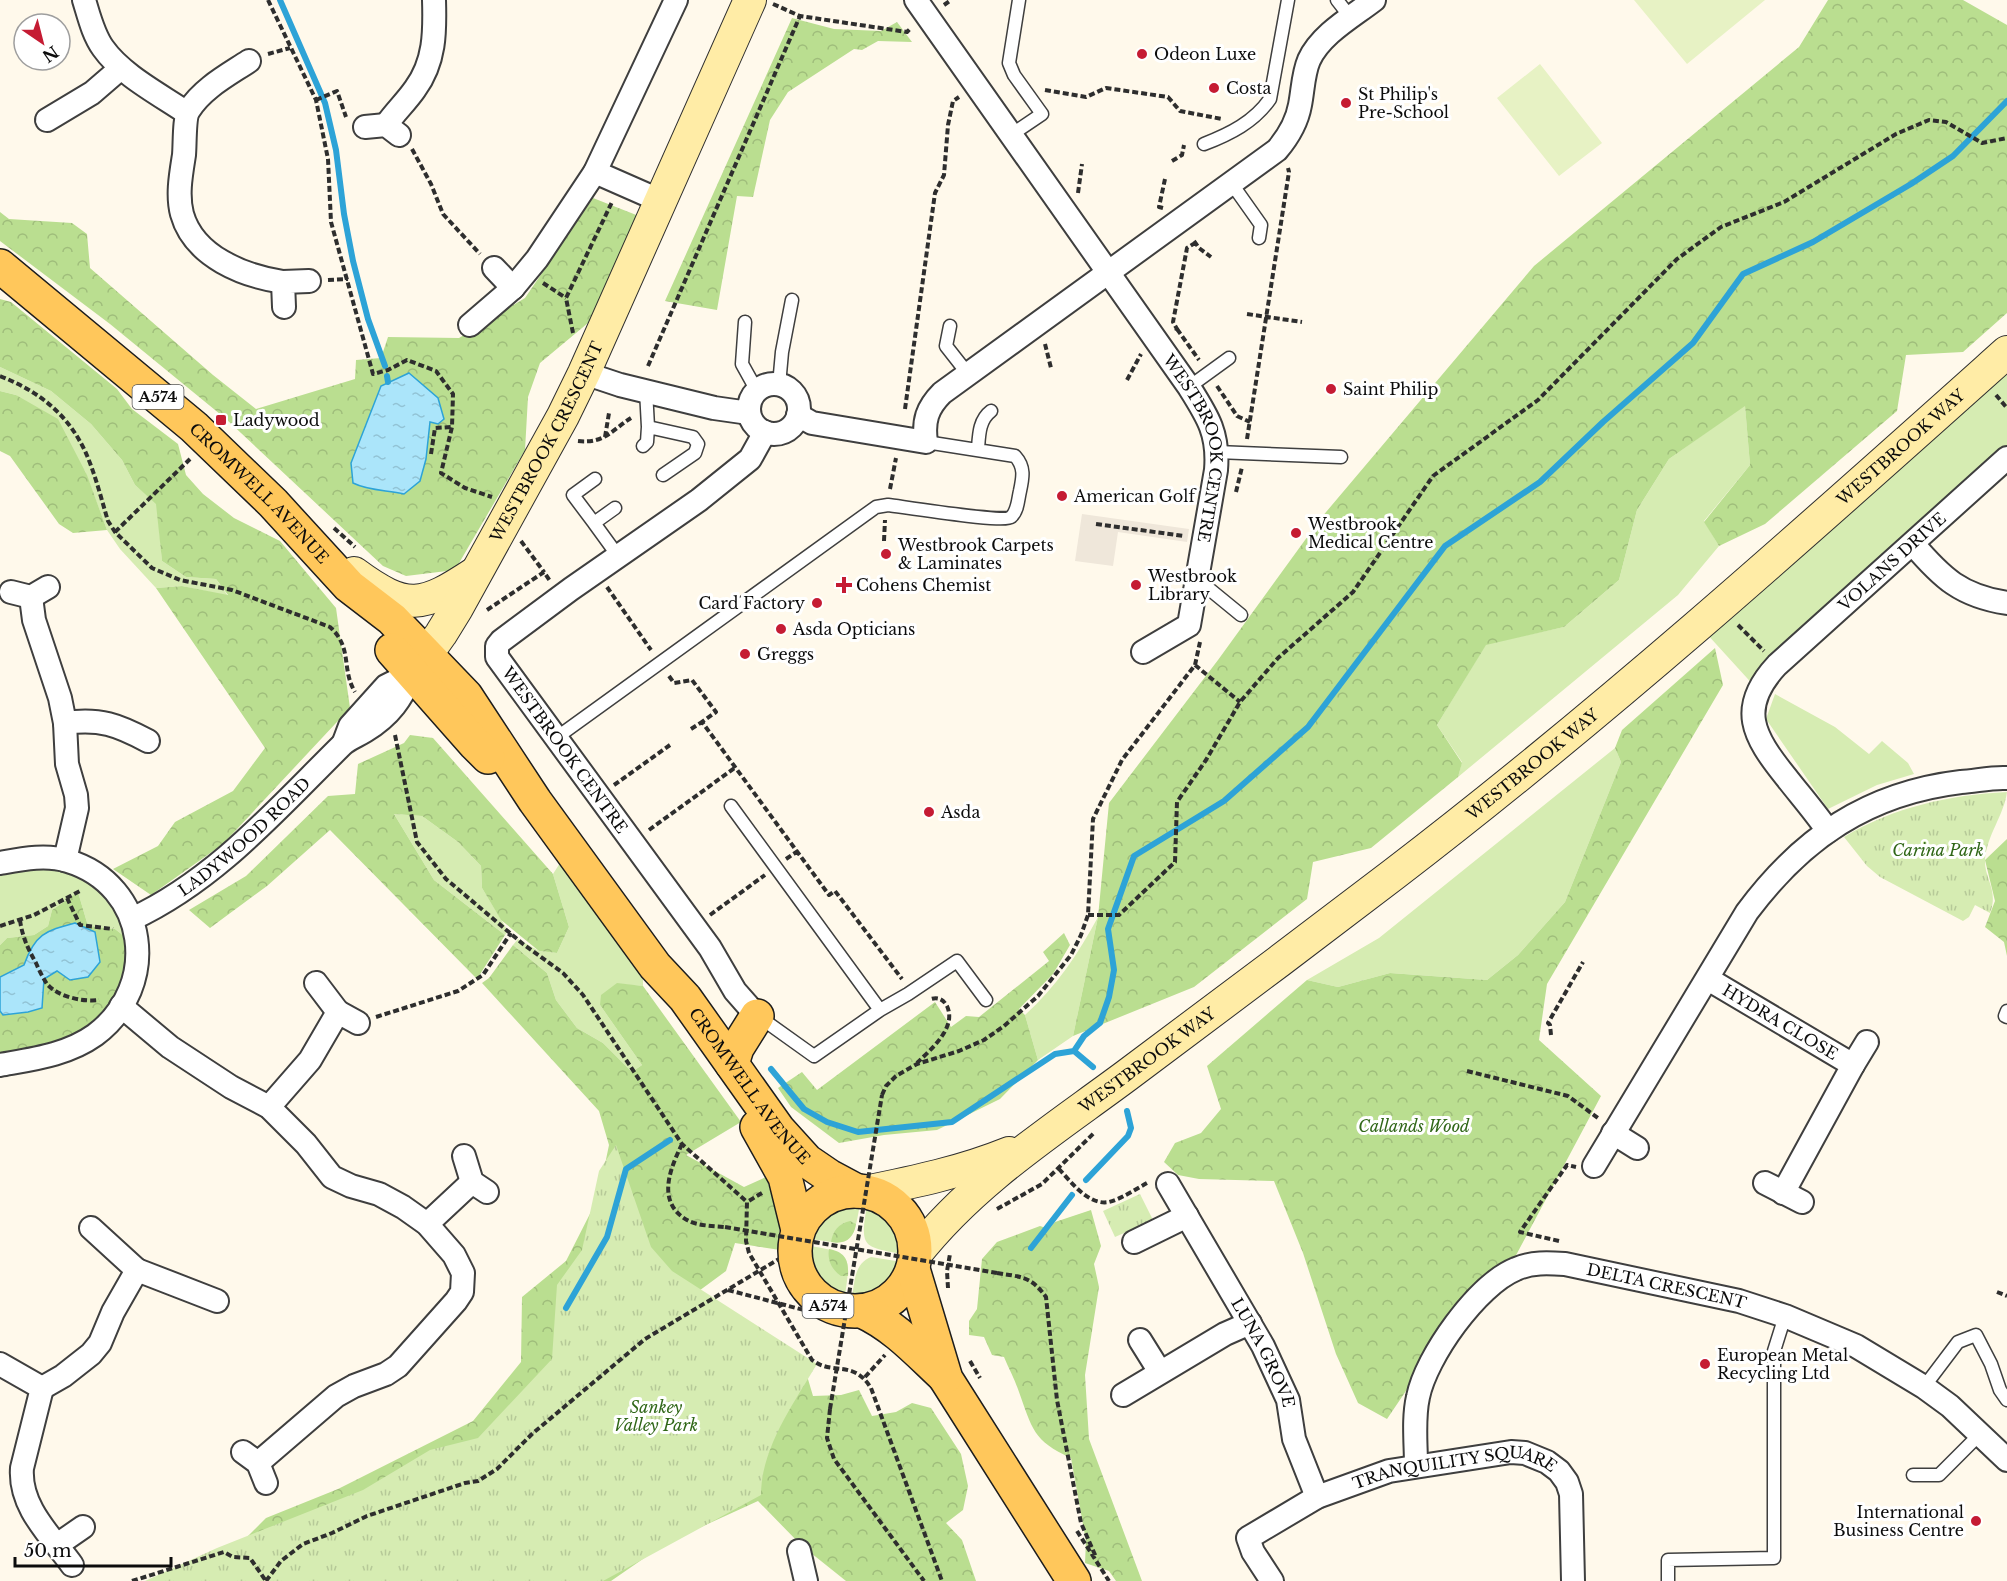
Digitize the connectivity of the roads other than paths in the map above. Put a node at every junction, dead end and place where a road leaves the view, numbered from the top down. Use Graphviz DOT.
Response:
graph roads {
  1 [pos="84,0"];
  2 [pos="434,0"];
  3 [pos="676,0"];
  4 [pos="916,0"];
  5 [pos="1019,0"];
  6 [pos="1288,0"];
  7 [pos="1337,0"];
  8 [pos="1374,0"];
  9 [pos="760,1"];
  10 [pos="1351,18"];
  11 [pos="249,61"];
  12 [pos="121,68"];
  13 [pos="187,113"];
  14 [pos="47,120"];
  15 [pos="383,129"];
  16 [pos="1011,135"];
  17 [pos="1204,144"];
  18 [pos="596,172"];
  19 [pos="1232,184"];
  20 [pos="661,201"];
  21 [pos="1259,238"];
  22 [pos="0,266"];
  23 [pos="494,268"];
  24 [pos="1109,272"];
  25 [pos="309,281"];
  26 [pos="520,281"];
  27 [pos="283,282"];
  28 [pos="792,300"];
  29 [pos="284,308"];
  30 [pos="745,322"];
  31 [pos="470,325"];
  32 [pos="950,326"];
  33 [pos="2007,352"];
  34 [pos="1229,358"];
  35 [pos="584,374"];
  36 [pos="968,374"];
  37 [pos="779,385"];
  38 [pos="1190,387"];
  39 [pos="646,390"];
  40 [pos="757,391"];
  41 [pos="991,411"];
  42 [pos="749,413"];
  43 [pos="798,415"];
  44 [pos="648,427"];
  45 [pos="765,432"];
  46 [pos="926,442"];
  47 [pos="643,446"];
  48 [pos="978,449"];
  49 [pos="1217,452"];
  50 [pos="1341,457"];
  51 [pos="2007,458"];
  52 [pos="663,475"];
  53 [pos="595,479"];
  54 [pos="615,508"];
  55 [pos="594,523"];
  56 [pos="307,539"];
  57 [pos="1913,544"];
  58 [pos="618,556"];
  59 [pos="476,573"];
  60 [pos="1197,579"];
  61 [pos="30,592"];
  62 [pos="2007,603"];
  63 [pos="1241,615"];
  64 [pos="1143,652"];
  65 [pos="421,664"];
  66 [pos="65,723"];
  67 [pos="555,738"];
  68 [pos="148,741"];
  69 [pos="2007,778"];
  70 [pos="731,806"];
  71 [pos="1828,831"];
  72 [pos="65,860"];
  73 [pos="0,863"];
  74 [pos="132,919"];
  75 [pos="655,966"];
  76 [pos="1708,979"];
  77 [pos="316,983"];
  78 [pos="986,1000"];
  79 [pos="124,1001"];
  80 [pos="880,1010"];
  81 [pos="2007,1011"];
  82 [pos="338,1012"];
  83 [pos="757,1016"];
  84 [pos="2007,1017"];
  85 [pos="358,1023"];
  86 [pos="1867,1041"];
  87 [pos="732,1064"];
  88 [pos="0,1065"];
  89 [pos="1853,1065"];
  90 [pos="269,1107"];
  91 [pos="1613,1133"];
  92 [pos="1033,1143"];
  93 [pos="1637,1148"];
  94 [pos="464,1156"];
  95 [pos="1594,1166"];
  96 [pos="1168,1184"];
  97 [pos="861,1192"];
  98 [pos="1783,1193"];
  99 [pos="1187,1216"];
  100 [pos="428,1224"];
  101 [pos="91,1228"];
  102 [pos="796,1240"];
  103 [pos="1134,1242"];
  104 [pos="914,1262"];
  105 [pos="137,1270"];
  106 [pos="218,1301"];
  107 [pos="853,1311"];
  108 [pos="1785,1316"];
  109 [pos="1250,1323"];
  110 [pos="1140,1340"];
  111 [pos="0,1364"];
  112 [pos="958,1369"];
  113 [pos="1161,1372"];
  114 [pos="1924,1387"];
  115 [pos="42,1388"];
  116 [pos="1123,1395"];
  117 [pos="2007,1400"];
  118 [pos="1980,1434"];
  119 [pos="2007,1460"];
  120 [pos="255,1466"];
  121 [pos="1416,1466"];
  122 [pos="1913,1474"];
  123 [pos="1317,1497"];
  124 [pos="83,1527"];
  125 [pos="57,1545"];
  126 [pos="799,1551"];
  127 [pos="72,1565"];
  128 [pos="1088,1576"];
  129 [pos="814,1580"];
  130 [pos="1272,1581"];
  131 [pos="1573,1581"];
  132 [pos="1668,1581"];
  1 -- 12 [label="street"];
  2 -- 15 [label="street"];
  3 -- 18 [label="street"];
  4 -- 16 [label="street, WESTBROOK CENTRE"];
  5 -- 16 [label="lane"];
  6 -- 17 [label="lane"];
  7 -- 10 [label="lane"];
  8 -- 10 [label="street"];
  9 -- 20 [label="street, WESTBROOK CRESCENT"];
  10 -- 19 [label="street"];
  11 -- 13 [label="street"];
  12 -- 13 [label="street"];
  12 -- 14 [label="street"];
  13 -- 27 [label="street"];
  16 -- 24 [label="street, WESTBROOK CENTRE"];
  18 -- 20 [label="street"];
  18 -- 26 [label="street"];
  19 -- 21 [label="lane"];
  19 -- 24 [label="street"];
  20 -- 35 [label="street, WESTBROOK CRESCENT"];
  22 -- 56 [label="main road, CROMWELL AVENUE / A574"];
  23 -- 26 [label="street"];
  24 -- 36 [label="street"];
  24 -- 38 [label="street, WESTBROOK CENTRE"];
  25 -- 27 [label="street"];
  26 -- 31 [label="street"];
  27 -- 29 [label="street"];
  28 -- 37 [label="lane"];
  30 -- 40 [label="lane"];
  32 -- 36 [label="lane"];
  33 -- 92 [label="street, WESTBROOK WAY"];
  34 -- 38 [label="lane"];
  35 -- 39 [label="street"];
  35 -- 59 [label="street, WESTBROOK CRESCENT"];
  36 -- 46 [label="street"];
  37 -- 40 [label="street"];
  37 -- 43 [label="street"];
  38 -- 49 [label="street, WESTBROOK CENTRE"];
  39 -- 42 [label="street"];
  39 -- 44 [label="lane"];
  40 -- 42 [label="street"];
  41 -- 48 [label="lane"];
  42 -- 45 [label="street"];
  43 -- 45 [label="street"];
  43 -- 46 [label="street"];
  44 -- 47 [label="lane"];
  44 -- 52 [label="lane"];
  45 -- 58 [label="street, WESTBROOK CENTRE"];
  46 -- 48 [label="lane"];
  48 -- 67 [label="lane"];
  49 -- 50 [label="lane"];
  49 -- 60 [label="street, WESTBROOK CENTRE"];
  51 -- 57 [label="street, VOLANS DRIVE"];
  53 -- 55 [label="lane"];
  54 -- 55 [label="lane"];
  55 -- 58 [label="lane"];
  56 -- 59 [label="street"];
  56 -- 65 [label="main road, CROMWELL AVENUE / A574"];
  57 -- 62 [label="street"];
  57 -- 71 [label="street, VOLANS DRIVE"];
  58 -- 67 [label="street, WESTBROOK CENTRE"];
  59 -- 65 [label="street, WESTBROOK CRESCENT"];
  60 -- 63 [label="lane"];
  60 -- 64 [label="street, WESTBROOK CENTRE"];
  61 -- 66 [label="street"];
  65 -- 74 [label="street, LADYWOOD ROAD"];
  65 -- 75 [label="main road, CROMWELL AVENUE / A574"];
  66 -- 68 [label="street"];
  66 -- 72 [label="street"];
  67 -- 83 [label="street, WESTBROOK CENTRE"];
  69 -- 71 [label="street"];
  70 -- 80 [label="lane"];
  71 -- 76 [label="street"];
  72 -- 73 [label="street"];
  72 -- 74 [label="street"];
  74 -- 79 [label="street"];
  75 -- 87 [label="main road, CROMWELL AVENUE / A574"];
  75 -- 102 [label="main road, CROMWELL AVENUE / A574"];
  76 -- 89 [label="street, HYDRA CLOSE"];
  76 -- 91 [label="street"];
  77 -- 82 [label="street"];
  78 -- 80 [label="lane"];
  79 -- 88 [label="street"];
  79 -- 90 [label="street"];
  80 -- 83 [label="lane"];
  81 -- 84 [label="lane"];
  82 -- 85 [label="street"];
  82 -- 90 [label="street"];
  83 -- 87 [label="main road"];
  86 -- 89 [label="street, HYDRA CLOSE"];
  87 -- 97 [label="main road, CROMWELL AVENUE / A574"];
  89 -- 98 [label="street, HYDRA CLOSE"];
  90 -- 100 [label="street"];
  91 -- 93 [label="street"];
  91 -- 95 [label="street"];
  92 -- 97 [label="street, WESTBROOK WAY"];
  92 -- 104 [label="street, WESTBROOK WAY"];
  94 -- 100 [label="street"];
  96 -- 99 [label="street, LUNA GROVE"];
  97 -- 102 [label="main road"];
  97 -- 104 [label="main road, A574"];
  99 -- 103 [label="street"];
  99 -- 109 [label="street, LUNA GROVE"];
  100 -- 120 [label="street"];
  101 -- 105 [label="street"];
  102 -- 107 [label="main road, A574"];
  104 -- 107 [label="main road, A574"];
  104 -- 112 [label="main road, A574"];
  105 -- 106 [label="street"];
  105 -- 115 [label="street"];
  107 -- 112 [label="main road, A574"];
  108 -- 114 [label="street, DELTA CRESCENT"];
  108 -- 121 [label="street, DELTA CRESCENT"];
  108 -- 132 [label="lane"];
  109 -- 113 [label="street"];
  109 -- 123 [label="street, LUNA GROVE"];
  110 -- 113 [label="street"];
  111 -- 115 [label="street"];
  112 -- 128 [label="main road, A574"];
  113 -- 116 [label="street"];
  114 -- 117 [label="lane"];
  114 -- 118 [label="street, DELTA CRESCENT"];
  115 -- 125 [label="street"];
  118 -- 119 [label="street, DELTA CRESCENT"];
  118 -- 122 [label="lane"];
  121 -- 123 [label="street, TRANQUILITY SQUARE"];
  121 -- 131 [label="street, TRANQUILITY SQUARE"];
  123 -- 130 [label="street, TRANQUILITY SQUARE"];
  124 -- 125 [label="street"];
  125 -- 127 [label="street"];
  126 -- 129 [label="street"];
}
